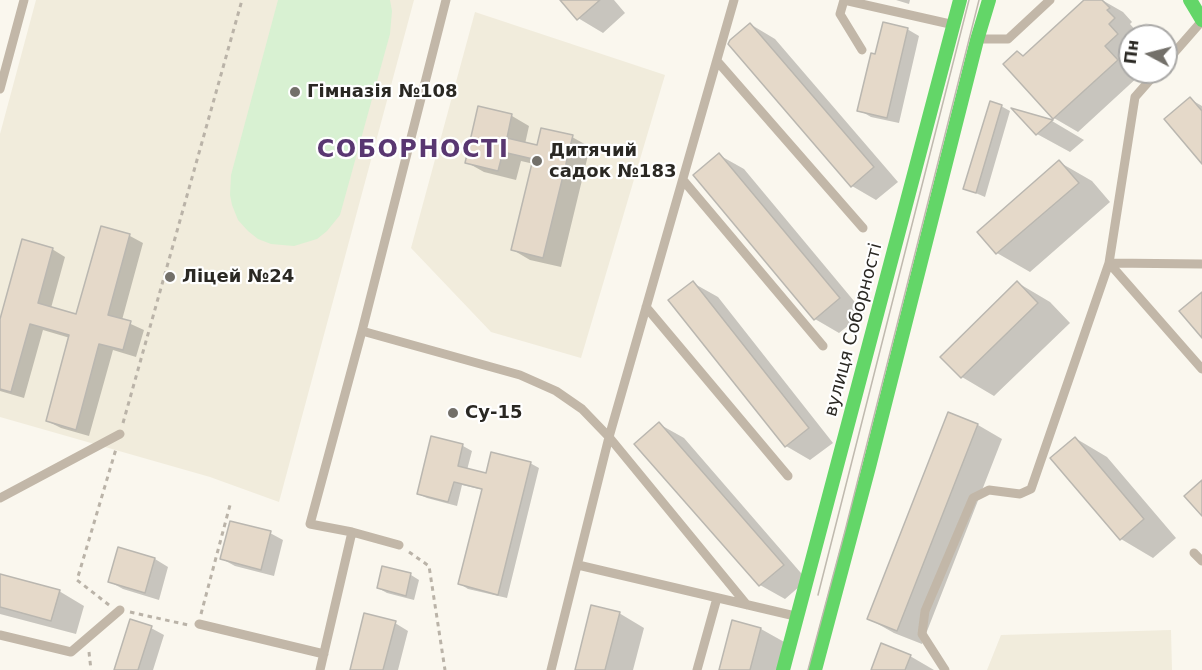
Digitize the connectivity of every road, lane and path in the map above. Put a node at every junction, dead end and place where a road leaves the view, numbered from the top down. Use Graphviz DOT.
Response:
graph roads {
  1 [pos="24,0"];
  2 [pos="242,0"];
  3 [pos="446,0"];
  4 [pos="734,0"];
  5 [pos="844,0"];
  6 [pos="960,0"];
  7 [pos="989,0"];
  8 [pos="1050,0"];
  9 [pos="1190,0"];
  10 [pos="1202,20"];
  11 [pos="953,25"];
  12 [pos="977,40"];
  13 [pos="1178,48"];
  14 [pos="862,50"];
  15 [pos="717,61"];
  16 [pos="1146,84"];
  17 [pos="0,89"];
  18 [pos="683,180"];
  19 [pos="863,228"];
  20 [pos="1109,263"];
  21 [pos="1202,264"];
  22 [pos="646,307"];
  23 [pos="362,331"];
  24 [pos="823,346"];
  25 [pos="1202,369"];
  26 [pos="120,434"];
  27 [pos="609,436"];
  28 [pos="788,476"];
  29 [pos="0,498"];
  30 [pos="230,505"];
  31 [pos="352,532"];
  32 [pos="399,545"];
  33 [pos="1194,553"];
  34 [pos="1202,561"];
  35 [pos="578,565"];
  36 [pos="717,598"];
  37 [pos="747,605"];
  38 [pos="110,606"];
  39 [pos="120,610"];
  40 [pos="797,617"];
  41 [pos="199,624"];
  42 [pos="0,634"];
  43 [pos="87,637"];
  44 [pos="324,654"];
  45 [pos="91,670"];
  46 [pos="320,670"];
  47 [pos="445,670"];
  48 [pos="552,670"];
  49 [pos="697,670"];
  50 [pos="783,670"];
  51 [pos="814,670"];
  52 [pos="945,670"];
  1 -- 17 [label="lane"];
  2 -- 26 [label="path"];
  3 -- 23 [label="lane"];
  4 -- 15 [label="lane"];
  5 -- 11 [label="lane"];
  5 -- 14 [label="lane"];
  6 -- 11 [label="main road, вулиця Соборності"];
  7 -- 12 [label="main road"];
  8 -- 12 [label="lane"];
  9 -- 10 [label="main road"];
  10 -- 13 [label="lane"];
  11 -- 40 [label="main road, вулиця Соборності"];
  12 -- 51 [label="main road"];
  15 -- 18 [label="lane"];
  15 -- 19 [label="lane"];
  16 -- 20 [label="lane"];
  18 -- 22 [label="lane"];
  18 -- 24 [label="lane"];
  20 -- 21 [label="lane"];
  20 -- 25 [label="lane"];
  20 -- 52 [label="lane"];
  22 -- 27 [label="lane"];
  22 -- 28 [label="lane"];
  23 -- 27 [label="lane"];
  23 -- 31 [label="lane"];
  26 -- 29 [label="lane"];
  26 -- 38 [label="path"];
  27 -- 35 [label="lane"];
  27 -- 37 [label="lane"];
  30 -- 41 [label="path"];
  31 -- 32 [label="lane"];
  31 -- 44 [label="lane"];
  32 -- 47 [label="path"];
  33 -- 34 [label="lane"];
  35 -- 36 [label="lane"];
  35 -- 48 [label="lane"];
  36 -- 37 [label="lane"];
  36 -- 49 [label="lane"];
  37 -- 40 [label="lane"];
  39 -- 41 [label="path"];
  39 -- 43 [label="lane"];
  40 -- 50 [label="main road, вулиця Соборності"];
  41 -- 44 [label="lane"];
  42 -- 43 [label="lane"];
  43 -- 45 [label="path"];
  44 -- 46 [label="lane"];
}
